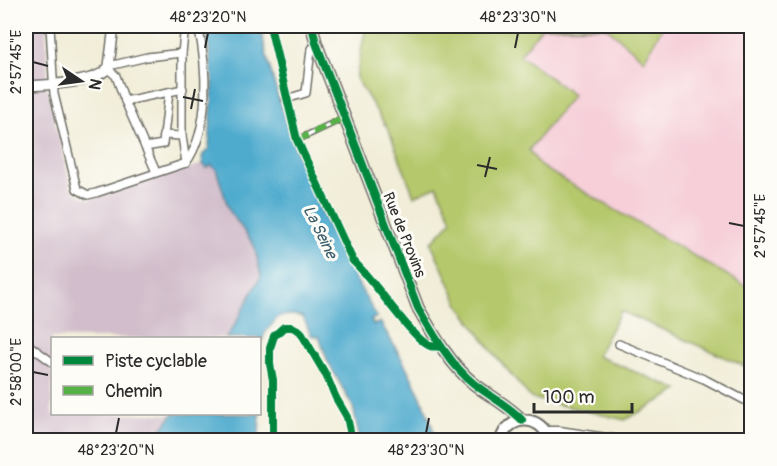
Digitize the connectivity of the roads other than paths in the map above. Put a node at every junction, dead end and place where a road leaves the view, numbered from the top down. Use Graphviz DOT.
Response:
graph roads {
  1 [pos="50,26"];
  2 [pos="114,26"];
  3 [pos="184,26"];
  4 [pos="198,26"];
  5 [pos="270,26"];
  6 [pos="312,26"];
  7 [pos="317,47"];
  8 [pos="182,53"];
  9 [pos="109,67"];
  10 [pos="53,85"];
  11 [pos="26,86"];
  12 [pos="183,89"];
  13 [pos="169,92"];
  14 [pos="286,99"];
  15 [pos="125,101"];
  16 [pos="344,118"];
  17 [pos="163,135"];
  18 [pos="182,136"];
  19 [pos="297,140"];
  20 [pos="146,147"];
  21 [pos="186,163"];
  22 [pos="156,172"];
  23 [pos="26,343"];
  24 [pos="619,344"];
  25 [pos="440,347"];
  26 [pos="51,361"];
  27 [pos="501,403"];
  28 [pos="752,404"];
  29 [pos="522,420"];
  30 [pos="507,427"];
  31 [pos="584,434"];
  32 [pos="547,436"];
  33 [pos="501,441"];
  34 [pos="558,441"];
  35 [pos="620,441"];
  1 -- 10 [label="street"];
  2 -- 9 [label="main road"];
  3 -- 8 [label="street"];
  4 -- 21 [label="street"];
  5 -- 14 [label="street"];
  6 -- 7 [label="main road, Rue de Provins"];
  7 -- 14 [label="street"];
  7 -- 16 [label="main road, Rue de Provins"];
  8 -- 9 [label="street"];
  8 -- 12 [label="street"];
  9 -- 10 [label="main road"];
  9 -- 15 [label="street"];
  10 -- 11 [label="main road"];
  10 -- 22 [label="street"];
  12 -- 13 [label="street"];
  12 -- 18 [label="street"];
  13 -- 15 [label="street"];
  13 -- 17 [label="street"];
  14 -- 19 [label="street"];
  15 -- 20 [label="street"];
  16 -- 19 [label="street"];
  16 -- 25 [label="main road, Rue de Provins"];
  17 -- 18 [label="street"];
  17 -- 20 [label="street"];
  18 -- 21 [label="street"];
  19 -- 25 [label="street"];
  20 -- 22 [label="street"];
  21 -- 22 [label="street"];
  23 -- 26 [label="street"];
  24 -- 28 [label="street"];
  25 -- 27 [label="main road, Rue de Provins"];
  27 -- 29 [label="main road, Rue de Provins"];
  27 -- 30 [label="main road"];
  29 -- 30 [label="main road"];
  29 -- 32 [label="main road, Rue de Provins"];
  30 -- 33 [label="main road"];
  31 -- 32 [label="street"];
  31 -- 34 [label="street"];
  31 -- 35 [label="street"];
}
